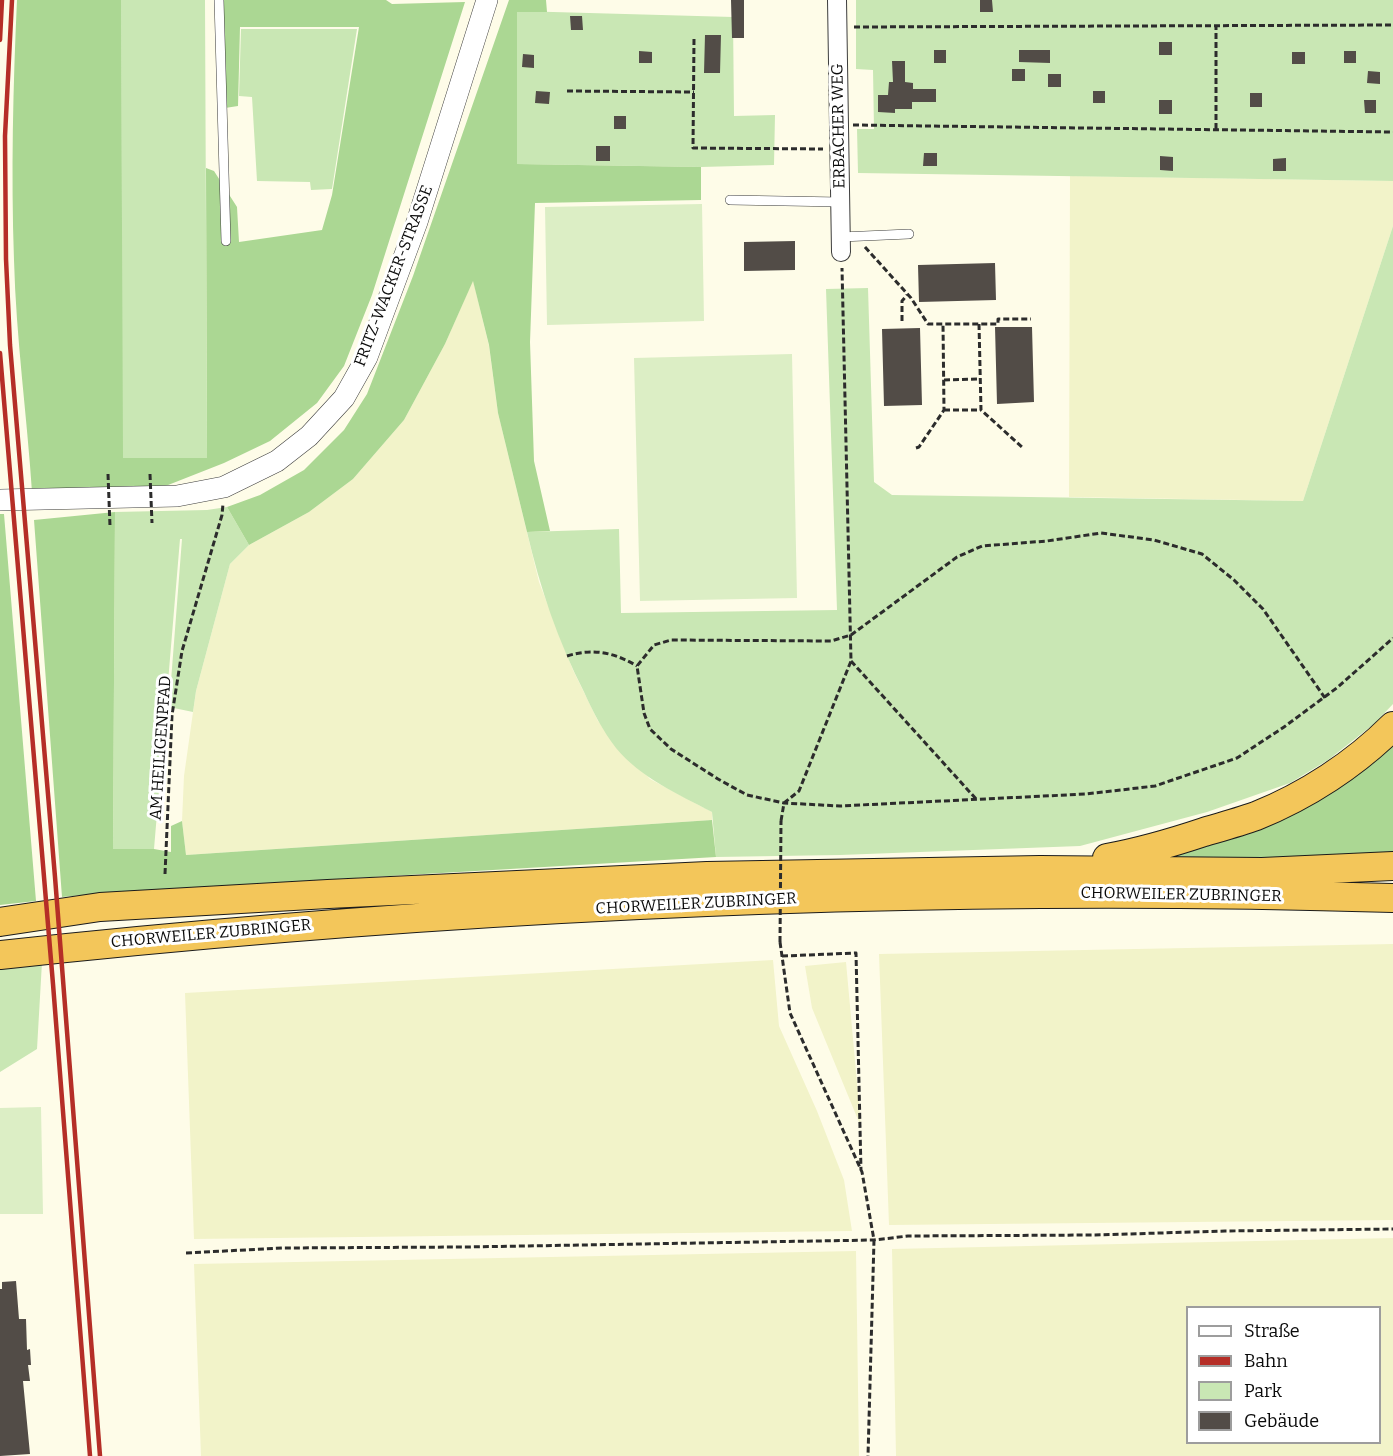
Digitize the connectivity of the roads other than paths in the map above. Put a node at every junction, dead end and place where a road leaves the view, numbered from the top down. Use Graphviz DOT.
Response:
graph roads {
  1 [pos="219,0"];
  2 [pos="487,0"];
  3 [pos="837,0"];
  4 [pos="730,200"];
  5 [pos="840,202"];
  6 [pos="909,234"];
  7 [pos="226,241"];
  8 [pos="841,244"];
  9 [pos="0,500"];
  10 [pos="1393,726"];
  11 [pos="1393,866"];
  12 [pos="1040,870"];
  13 [pos="1393,898"];
  14 [pos="0,922"];
  15 [pos="0,955"];
  1 -- 7 [label="lane"];
  2 -- 9 [label="street, FRITZ-WACKER-STRASSE"];
  3 -- 5 [label="street, ERBACHER WEG"];
  4 -- 5 [label="lane"];
  5 -- 8 [label="street, ERBACHER WEG"];
  6 -- 8 [label="lane"];
  10 -- 12 [label="highway, CHORWEILER ZUBRINGER"];
  11 -- 12 [label="highway, CHORWEILER ZUBRINGER"];
  12 -- 14 [label="highway, CHORWEILER ZUBRINGER"];
  13 -- 15 [label="highway, CHORWEILER ZUBRINGER"];
}
